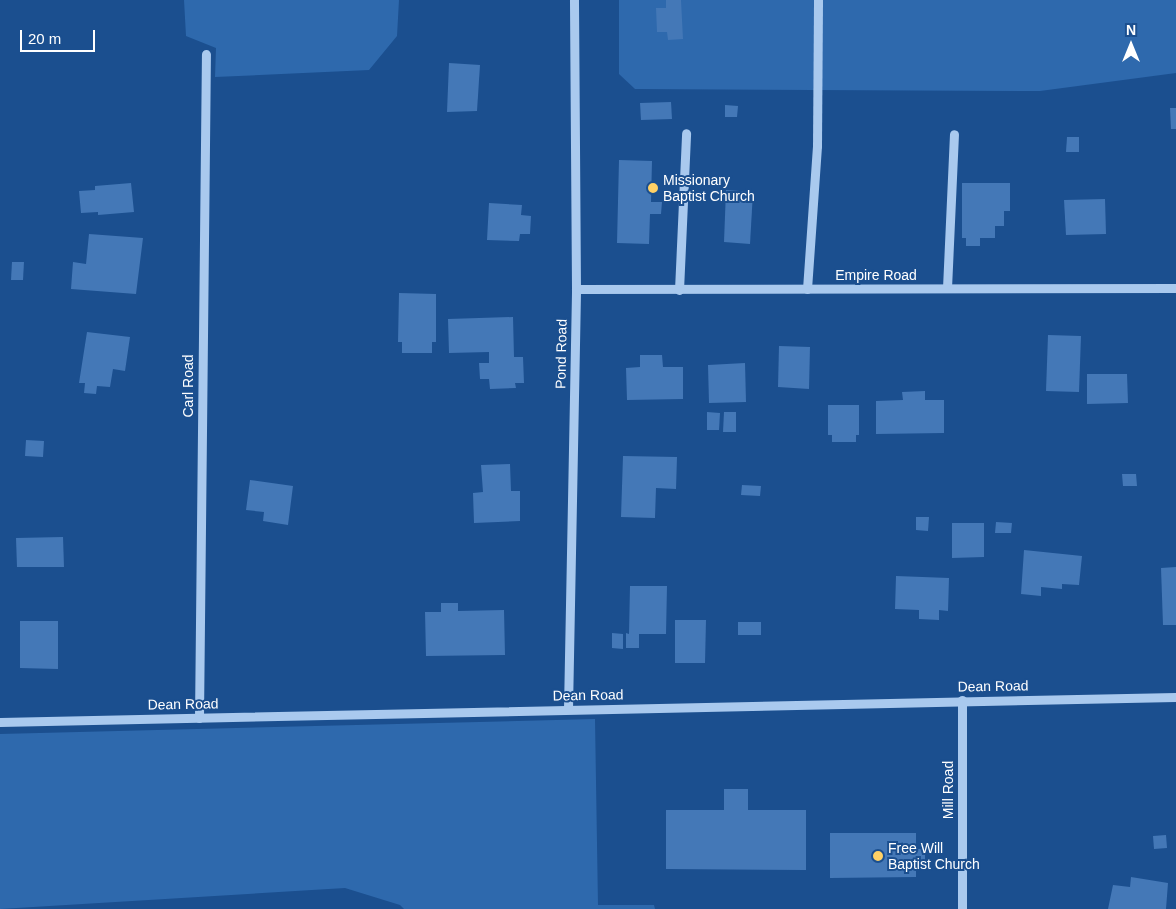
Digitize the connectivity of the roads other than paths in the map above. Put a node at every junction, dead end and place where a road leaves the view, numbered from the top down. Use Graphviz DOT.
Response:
graph roads {
  1 [pos="574,0"];
  2 [pos="818,0"];
  3 [pos="206,54"];
  4 [pos="686,133"];
  5 [pos="954,134"];
  6 [pos="947,288"];
  7 [pos="1176,288"];
  8 [pos="576,289"];
  9 [pos="807,289"];
  10 [pos="679,290"];
  11 [pos="1176,696"];
  12 [pos="962,700"];
  13 [pos="568,709"];
  14 [pos="199,718"];
  15 [pos="0,722"];
  16 [pos="962,909"];
  1 -- 8 [label="street, Pond Road"];
  2 -- 9 [label="street"];
  3 -- 14 [label="street, Carl Road"];
  4 -- 10 [label="street"];
  5 -- 6 [label="street"];
  6 -- 7 [label="street, Empire Road"];
  6 -- 9 [label="street, Empire Road"];
  8 -- 10 [label="street, Empire Road"];
  8 -- 13 [label="street, Pond Road"];
  9 -- 10 [label="street, Empire Road"];
  11 -- 12 [label="street, Dean Road"];
  12 -- 13 [label="street, Dean Road"];
  12 -- 16 [label="street, Mill Road"];
  13 -- 14 [label="street, Dean Road"];
  14 -- 15 [label="street, Dean Road"];
}
